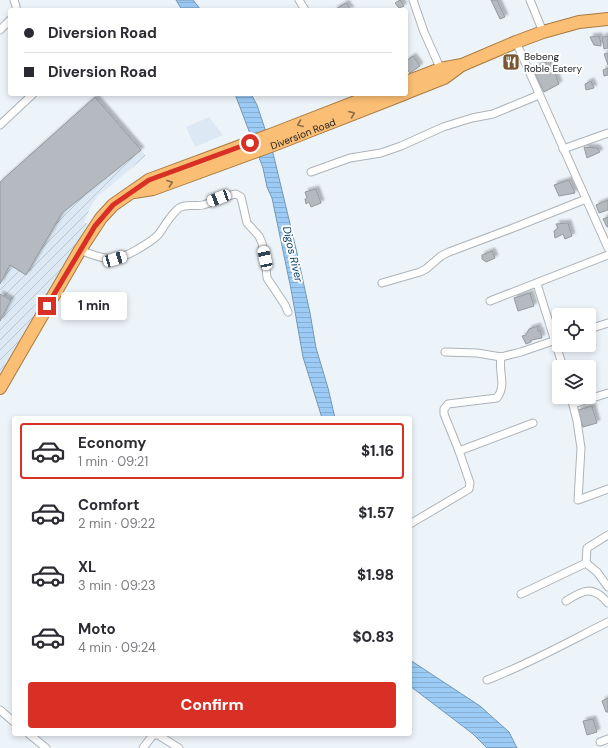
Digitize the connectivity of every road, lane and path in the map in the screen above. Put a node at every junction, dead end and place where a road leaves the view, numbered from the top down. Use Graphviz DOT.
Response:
graph roads {
  1 [pos="413,0"];
  2 [pos="530,0"];
  3 [pos="608,19"];
  4 [pos="8,22"];
  5 [pos="0,30"];
  6 [pos="543,32"];
  7 [pos="516,42"];
  8 [pos="442,74"];
  9 [pos="408,81"];
  10 [pos="408,92"];
  11 [pos="538,95"];
  12 [pos="31,96"];
  13 [pos="372,96"];
  14 [pos="399,96"];
  15 [pos="1,121"];
  16 [pos="608,133"];
  17 [pos="275,139"];
  18 [pos="563,149"];
  19 [pos="311,172"];
  20 [pos="586,199"];
  21 [pos="608,248"];
  22 [pos="80,250"];
  23 [pos="608,256"];
  24 [pos="382,283"];
  25 [pos="537,284"];
  26 [pos="490,301"];
  27 [pos="288,312"];
  28 [pos="608,323"];
  29 [pos="596,327"];
  30 [pos="552,330"];
  31 [pos="552,342"];
  32 [pos="445,352"];
  33 [pos="501,357"];
  34 [pos="0,388"];
  35 [pos="608,393"];
  36 [pos="596,395"];
  37 [pos="573,404"];
  38 [pos="533,423"];
  39 [pos="459,451"];
  40 [pos="608,489"];
  41 [pos="412,523"];
  42 [pos="608,535"];
  43 [pos="586,563"];
  44 [pos="608,587"];
  45 [pos="521,594"];
  46 [pos="566,601"];
  47 [pos="608,603"];
  48 [pos="608,622"];
  49 [pos="487,680"];
  50 [pos="0,710"];
  51 [pos="12,720"];
  52 [pos="31,736"];
  53 [pos="152,736"];
  54 [pos="160,736"];
  55 [pos="608,739"];
  56 [pos="600,742"];
  57 [pos="46,748"];
  58 [pos="143,748"];
  59 [pos="179,748"];
  1 -- 8 [label="street"];
  2 -- 6 [label="street"];
  3 -- 6 [label="highway, Diversion Road"];
  4 -- 5 [label="street"];
  6 -- 7 [label="highway, Diversion Road"];
  7 -- 8 [label="highway, Diversion Road"];
  7 -- 11 [label="street"];
  8 -- 9 [label="highway, Diversion Road"];
  8 -- 10 [label="highway, Diversion Road"];
  11 -- 18 [label="street"];
  11 -- 19 [label="street"];
  12 -- 15 [label="street"];
  13 -- 17 [label="highway, Diversion Road, one-way"];
  17 -- 14 [label="highway, Diversion Road, one-way"];
  16 -- 18 [label="street"];
  17 -- 22 [label="highway, Diversion Road"];
  18 -- 20 [label="street"];
  20 -- 21 [label="street"];
  20 -- 24 [label="street"];
  22 -- 27 [label="street"];
  22 -- 34 [label="highway, Diversion Road"];
  23 -- 25 [label="street"];
  25 -- 26 [label="street"];
  25 -- 30 [label="street"];
  28 -- 29 [label="street"];
  31 -- 33 [label="street"];
  32 -- 33 [label="street"];
  33 -- 39 [label="street"];
  35 -- 36 [label="street"];
  37 -- 40 [label="street"];
  38 -- 39 [label="street"];
  39 -- 41 [label="street"];
  42 -- 43 [label="street"];
  43 -- 44 [label="street"];
  43 -- 45 [label="street"];
  46 -- 47 [label="street"];
  48 -- 49 [label="street"];
  50 -- 51 [label="street"];
  52 -- 57 [label="street"];
  53 -- 58 [label="street"];
  54 -- 59 [label="street"];
  55 -- 56 [label="street"];
}
